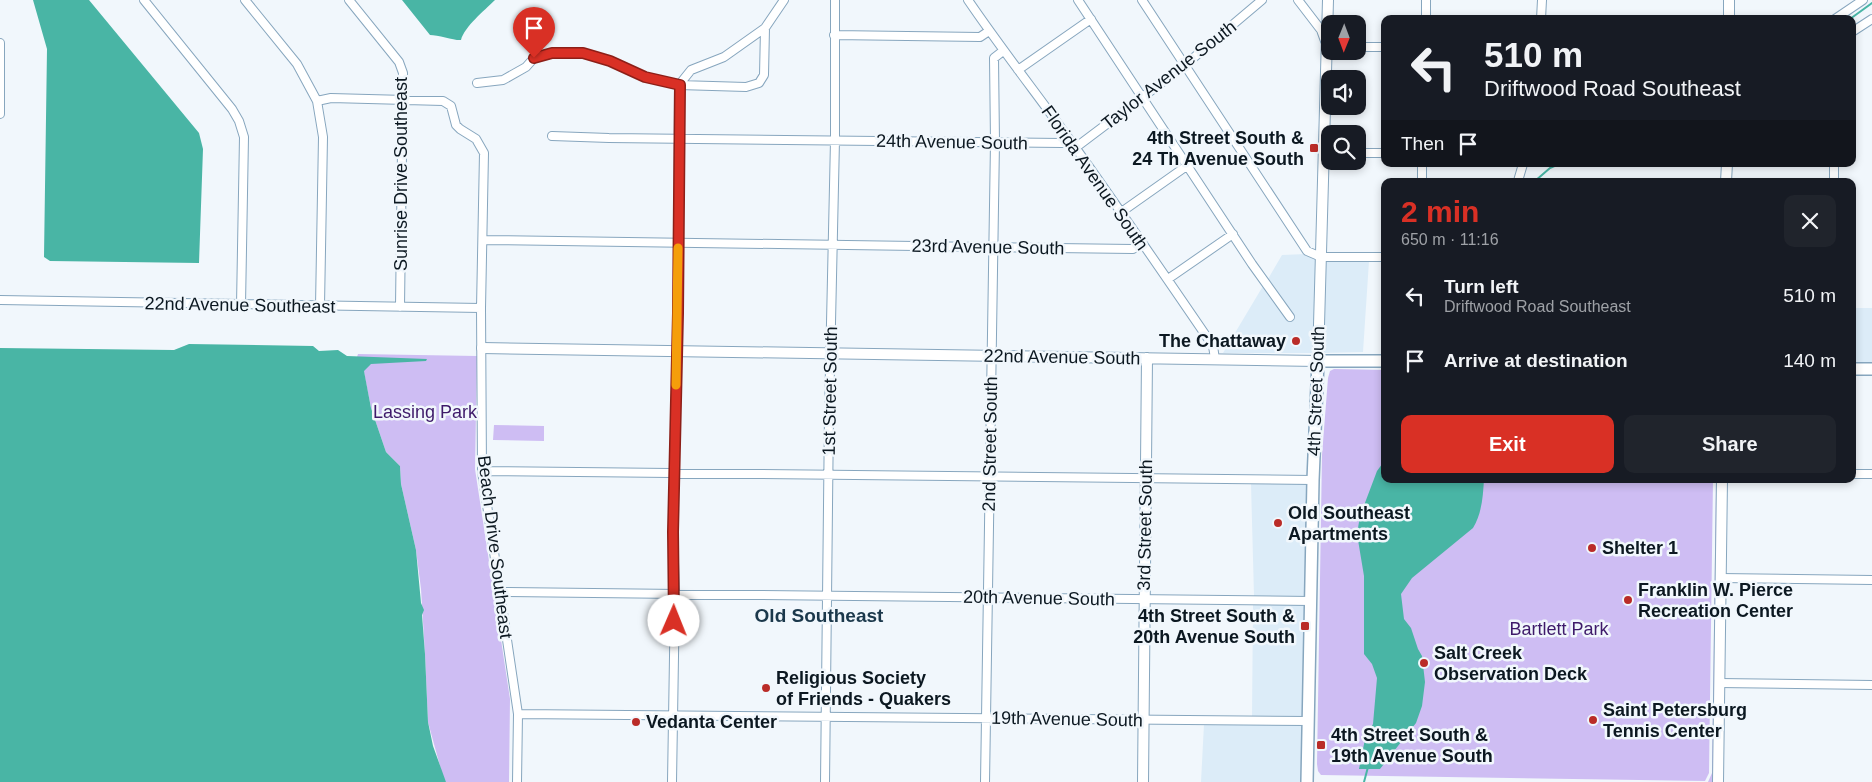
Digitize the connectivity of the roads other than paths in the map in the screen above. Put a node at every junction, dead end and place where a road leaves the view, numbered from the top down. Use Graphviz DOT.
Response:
graph roads {
  1 [pos="144,0"];
  2 [pos="245,0"];
  3 [pos="349,0"];
  4 [pos="784,0"];
  5 [pos="835,0"];
  6 [pos="968,0"];
  7 [pos="1078,0"];
  8 [pos="1142,0"];
  9 [pos="1262,0"];
  10 [pos="1298,0"];
  11 [pos="1328,0"];
  12 [pos="1426,0"];
  13 [pos="1542,0"];
  14 [pos="1730,0"];
  15 [pos="1863,0"];
  16 [pos="1328,15"];
  17 [pos="1426,15"];
  18 [pos="1541,15"];
  19 [pos="1729,15"];
  20 [pos="1841,15"];
  21 [pos="1090,19"];
  22 [pos="1872,19"];
  23 [pos="764,28"];
  24 [pos="1856,29"];
  25 [pos="1321,30"];
  26 [pos="989,31"];
  27 [pos="834,35"];
  28 [pos="0,43"];
  29 [pos="1366,47"];
  30 [pos="1381,47"];
  31 [pos="1003,51"];
  32 [pos="1329,60"];
  33 [pos="0,62"];
  34 [pos="1185,65"];
  35 [pos="1018,70"];
  36 [pos="478,83"];
  37 [pos="680,85"];
  38 [pos="1144,97"];
  39 [pos="403,100"];
  40 [pos="317,101"];
  41 [pos="0,114"];
  42 [pos="1328,125"];
  43 [pos="552,136"];
  44 [pos="680,138"];
  45 [pos="1069,139"];
  46 [pos="834,140"];
  47 [pos="994,142"];
  48 [pos="1075,148"];
  49 [pos="1366,153"];
  50 [pos="1381,153"];
  51 [pos="1188,165"];
  52 [pos="1326,170"];
  53 [pos="1120,213"];
  54 [pos="1233,234"];
  55 [pos="483,240"];
  56 [pos="678,242"];
  57 [pos="1141,243"];
  58 [pos="833,244"];
  59 [pos="992,247"];
  60 [pos="1321,257"];
  61 [pos="1381,257"];
  62 [pos="1168,279"];
  63 [pos="0,300"];
  64 [pos="241,305"];
  65 [pos="320,306"];
  66 [pos="400,307"];
  67 [pos="481,308"];
  68 [pos="1290,317"];
  69 [pos="482,348"];
  70 [pos="677,350"];
  71 [pos="830,353"];
  72 [pos="991,355"];
  73 [pos="1147,358"];
  74 [pos="1215,359"];
  75 [pos="1318,361"];
  76 [pos="1381,361"];
  77 [pos="1856,369"];
  78 [pos="1872,369"];
  79 [pos="482,471"];
  80 [pos="676,473"];
  81 [pos="1856,474"];
  82 [pos="1872,474"];
  83 [pos="828,475"];
  84 [pos="990,477"];
  85 [pos="1146,478"];
  86 [pos="1313,480"];
  87 [pos="1722,483"];
  88 [pos="1720,578"];
  89 [pos="1872,580"];
  90 [pos="500,592"];
  91 [pos="675,594"];
  92 [pos="827,595"];
  93 [pos="987,597"];
  94 [pos="1144,599"];
  95 [pos="1311,600"];
  96 [pos="1719,684"];
  97 [pos="1872,685"];
  98 [pos="518,714"];
  99 [pos="674,715"];
  100 [pos="826,717"];
  101 [pos="985,718"];
  102 [pos="1144,720"];
  103 [pos="1308,721"];
  104 [pos="517,782"];
  105 [pos="672,782"];
  106 [pos="825,782"];
  107 [pos="985,782"];
  108 [pos="1143,782"];
  109 [pos="1307,782"];
  110 [pos="1718,782"];
  1 -- 64 [label="street"];
  2 -- 40 [label="street"];
  3 -- 39 [label="street, Sunrise Drive Southeast"];
  4 -- 23 [label="street"];
  5 -- 27 [label="street, 1st Street South"];
  6 -- 26 [label="street, Florida Avenue South"];
  7 -- 21 [label="street"];
  8 -- 34 [label="street"];
  9 -- 34 [label="street, Taylor Avenue South"];
  10 -- 25 [label="street"];
  11 -- 16 [label="street, 4th Street South"];
  12 -- 17 [label="street"];
  13 -- 18 [label="street"];
  14 -- 19 [label="street"];
  15 -- 20 [label="street"];
  21 -- 35 [label="street"];
  21 -- 38 [label="street"];
  22 -- 24 [label="street"];
  23 -- 37 [label="street"];
  23 -- 37 [label="street"];
  26 -- 27 [label="street"];
  26 -- 31 [label="street, Florida Avenue South"];
  27 -- 46 [label="street, 1st Street South"];
  28 -- 33 [label="street"];
  29 -- 30 [label="street"];
  31 -- 35 [label="street, Florida Avenue South"];
  31 -- 47 [label="street, 2nd Street South"];
  32 -- 42 [label="street, 4th Street South"];
  33 -- 41 [label="street"];
  34 -- 38 [label="street, Taylor Avenue South"];
  34 -- 60 [label="street"];
  35 -- 45 [label="street, Florida Avenue South"];
  36 -- 37 [label="street"];
  37 -- 44 [label="street"];
  38 -- 48 [label="street, Taylor Avenue South"];
  38 -- 51 [label="street"];
  39 -- 40 [label="street"];
  39 -- 55 [label="street, Beach Drive Southeast"];
  39 -- 66 [label="street, Sunrise Drive Southeast"];
  40 -- 65 [label="street"];
  43 -- 44 [label="street, 24th Avenue South"];
  44 -- 46 [label="street, 24th Avenue South"];
  44 -- 56 [label="street"];
  45 -- 47 [label="street, 24th Avenue South"];
  45 -- 48 [label="street, Florida Avenue South"];
  46 -- 47 [label="street, 24th Avenue South"];
  46 -- 58 [label="street, 1st Street South"];
  47 -- 59 [label="street, 2nd Street South"];
  48 -- 53 [label="street, Florida Avenue South"];
  49 -- 50 [label="street"];
  51 -- 53 [label="street"];
  51 -- 54 [label="street"];
  52 -- 60 [label="street, 4th Street South"];
  53 -- 57 [label="street, Florida Avenue South"];
  54 -- 62 [label="street"];
  54 -- 68 [label="street"];
  55 -- 56 [label="street, 23rd Avenue South"];
  55 -- 67 [label="street, Beach Drive Southeast"];
  56 -- 58 [label="street, 23rd Avenue South"];
  56 -- 70 [label="street"];
  57 -- 59 [label="street, 23rd Avenue South"];
  57 -- 62 [label="street, Florida Avenue South"];
  58 -- 59 [label="street, 23rd Avenue South"];
  58 -- 71 [label="street, 1st Street South"];
  59 -- 72 [label="street, 2nd Street South"];
  60 -- 61 [label="street"];
  60 -- 75 [label="street, 4th Street South"];
  62 -- 74 [label="street, Florida Avenue South"];
  63 -- 64 [label="street, 22nd Avenue Southeast"];
  64 -- 65 [label="street, 22nd Avenue Southeast"];
  65 -- 66 [label="street, 22nd Avenue Southeast"];
  66 -- 67 [label="street, 22nd Avenue Southeast"];
  67 -- 69 [label="street, Beach Drive Southeast"];
  69 -- 70 [label="street"];
  69 -- 79 [label="street, Beach Drive Southeast"];
  70 -- 71 [label="street"];
  70 -- 80 [label="street"];
  71 -- 72 [label="street, 22nd Avenue South"];
  71 -- 83 [label="street, 1st Street South"];
  72 -- 73 [label="street, 22nd Avenue South"];
  72 -- 84 [label="street, 2nd Street South"];
  73 -- 74 [label="street, 22nd Avenue South"];
  73 -- 85 [label="street, 3rd Street South"];
  74 -- 75 [label="street, 22nd Avenue South"];
  75 -- 76 [label="main road, 22nd Avenue South"];
  75 -- 86 [label="main road, 4th Street South"];
  77 -- 78 [label="main road"];
  79 -- 80 [label="street"];
  79 -- 90 [label="street, Beach Drive Southeast"];
  80 -- 83 [label="street"];
  80 -- 91 [label="street"];
  81 -- 82 [label="street"];
  83 -- 84 [label="street"];
  83 -- 92 [label="street, 1st Street South"];
  84 -- 85 [label="street"];
  84 -- 93 [label="street, 2nd Street South"];
  85 -- 86 [label="street"];
  85 -- 94 [label="street, 3rd Street South"];
  86 -- 95 [label="main road, 4th Street South"];
  87 -- 88 [label="street"];
  88 -- 89 [label="street"];
  88 -- 96 [label="street"];
  90 -- 91 [label="street, 20th Avenue South"];
  90 -- 98 [label="street, Beach Drive Southeast"];
  91 -- 92 [label="street, 20th Avenue South"];
  91 -- 99 [label="street"];
  92 -- 93 [label="street, 20th Avenue South"];
  92 -- 100 [label="street, 1st Street South"];
  93 -- 94 [label="street, 20th Avenue South"];
  93 -- 101 [label="street, 2nd Street South"];
  94 -- 95 [label="street, 20th Avenue South"];
  94 -- 102 [label="street, 3rd Street South"];
  95 -- 103 [label="main road, 4th Street South"];
  96 -- 97 [label="street"];
  96 -- 110 [label="street"];
  98 -- 99 [label="street, 19th Avenue South"];
  98 -- 104 [label="street, Beach Drive Southeast"];
  99 -- 100 [label="street, 19th Avenue South"];
  99 -- 105 [label="street"];
  100 -- 101 [label="street, 19th Avenue South"];
  100 -- 106 [label="street, 1st Street South"];
  101 -- 102 [label="street, 19th Avenue South"];
  101 -- 107 [label="street, 2nd Street South"];
  102 -- 103 [label="street, 19th Avenue South"];
  102 -- 108 [label="street, 3rd Street South"];
  103 -- 109 [label="main road, 4th Street South"];
}
